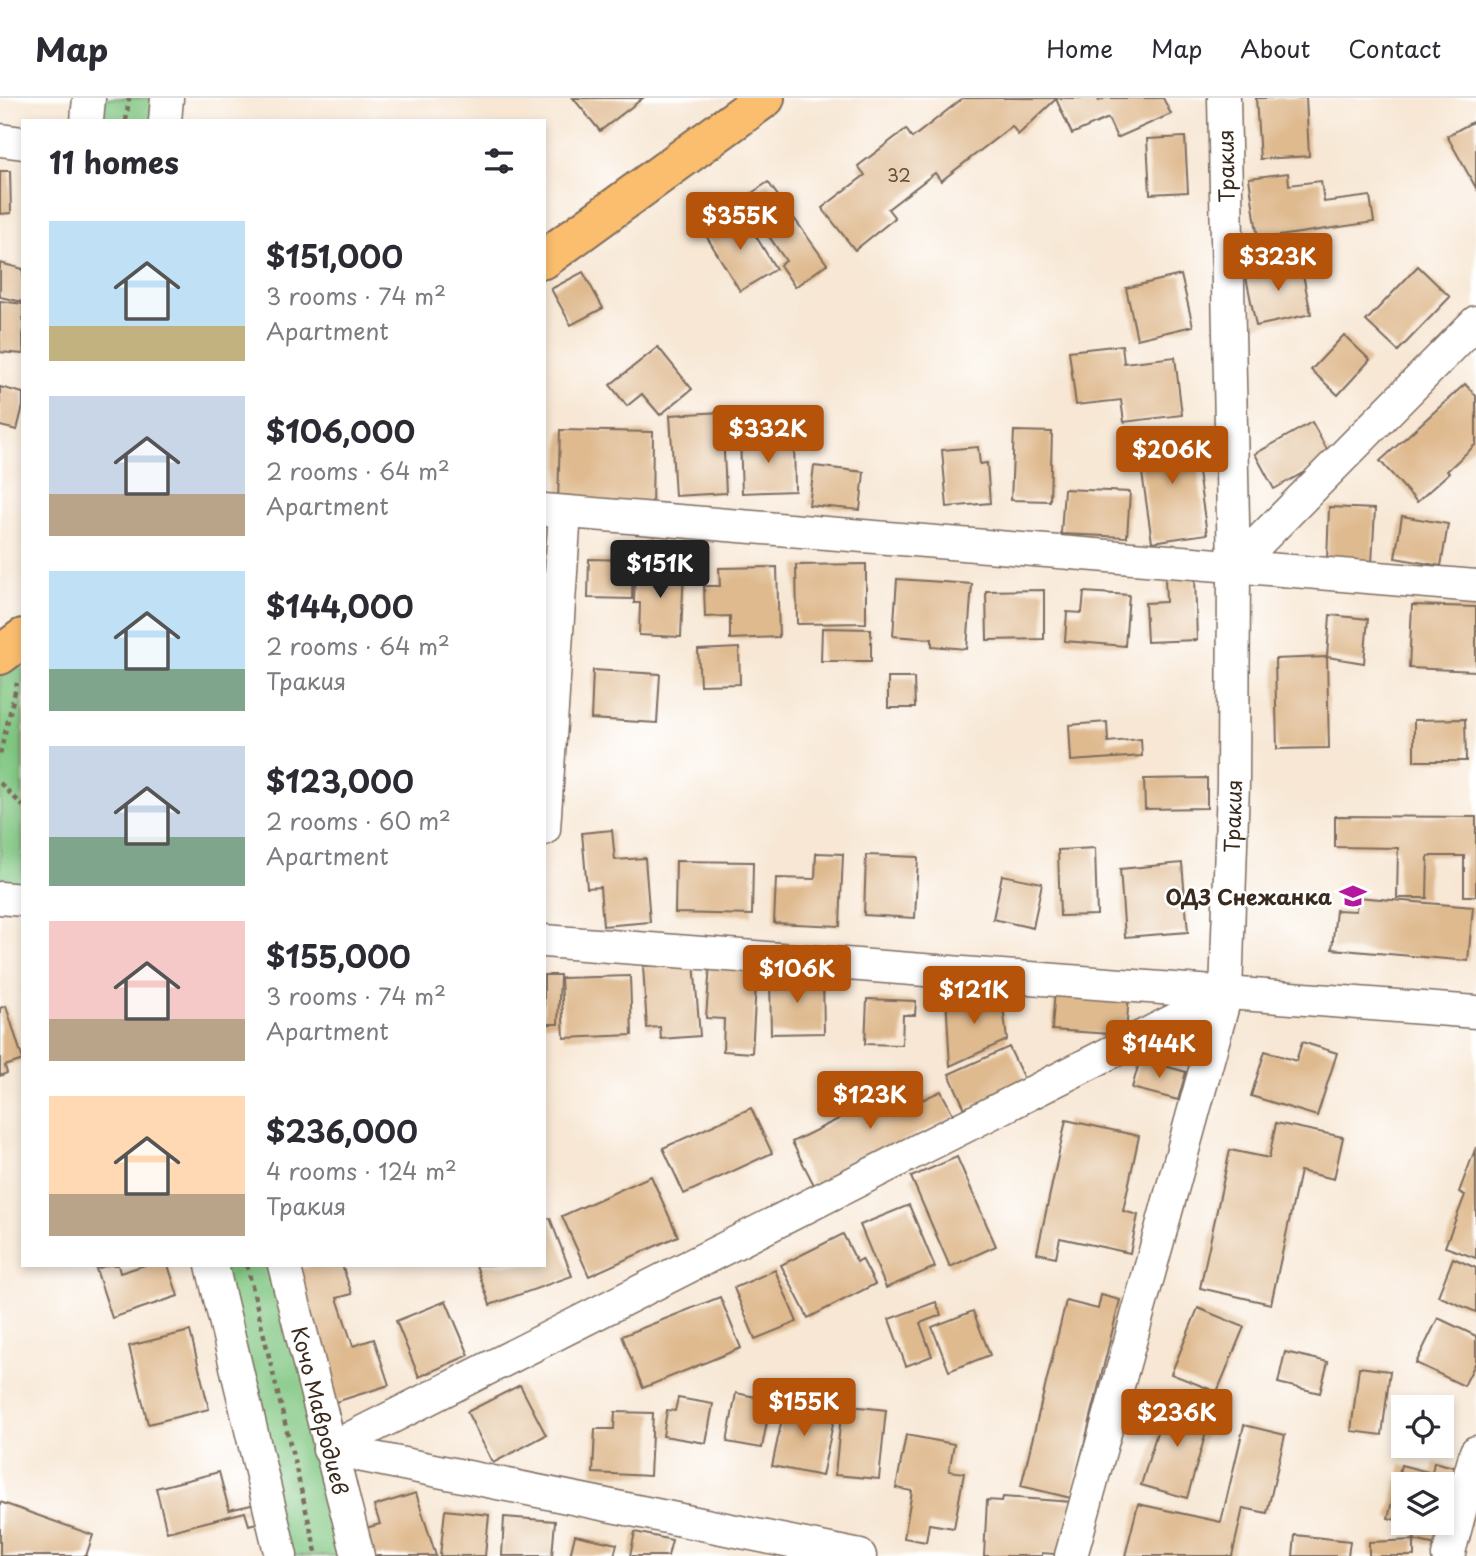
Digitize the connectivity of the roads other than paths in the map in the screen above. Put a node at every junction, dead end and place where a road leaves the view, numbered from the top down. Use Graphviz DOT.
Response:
graph roads {
  1 [pos="89,98"];
  2 [pos="167,98"];
  3 [pos="765,98"];
  4 [pos="1224,98"];
  5 [pos="87,119"];
  6 [pos="164,119"];
  7 [pos="0,140"];
  8 [pos="21,143"];
  9 [pos="546,258"];
  10 [pos="1476,322"];
  11 [pos="555,511"];
  12 [pos="1234,567"];
  13 [pos="1476,586"];
  14 [pos="21,642"];
  15 [pos="8,668"];
  16 [pos="546,771"];
  17 [pos="0,898"];
  18 [pos="21,900"];
  19 [pos="546,942"];
  20 [pos="1226,994"];
  21 [pos="1476,1012"];
  22 [pos="212,1267"];
  23 [pos="284,1267"];
  24 [pos="329,1449"];
  25 [pos="1476,1452"];
  26 [pos="281,1556"];
  27 [pos="358,1556"];
  28 [pos="860,1556"];
  29 [pos="1071,1556"];
  30 [pos="1448,1556"];
  1 -- 5 [label="street"];
  2 -- 6 [label="street"];
  3 -- 9 [label="main road"];
  4 -- 12 [label="street, Тракия"];
  7 -- 8 [label="street"];
  10 -- 12 [label="street"];
  11 -- 12 [label="street"];
  11 -- 16 [label="street"];
  12 -- 13 [label="street"];
  12 -- 20 [label="street, Тракия"];
  14 -- 15 [label="main road"];
  17 -- 18 [label="street"];
  19 -- 20 [label="street"];
  20 -- 21 [label="street"];
  20 -- 24 [label="street"];
  20 -- 29 [label="street, Тракия"];
  22 -- 26 [label="street"];
  23 -- 24 [label="street, Кочо Мавродиев"];
  24 -- 27 [label="street, Кочо Мавродиев"];
  24 -- 28 [label="street"];
  25 -- 30 [label="street"];
}
